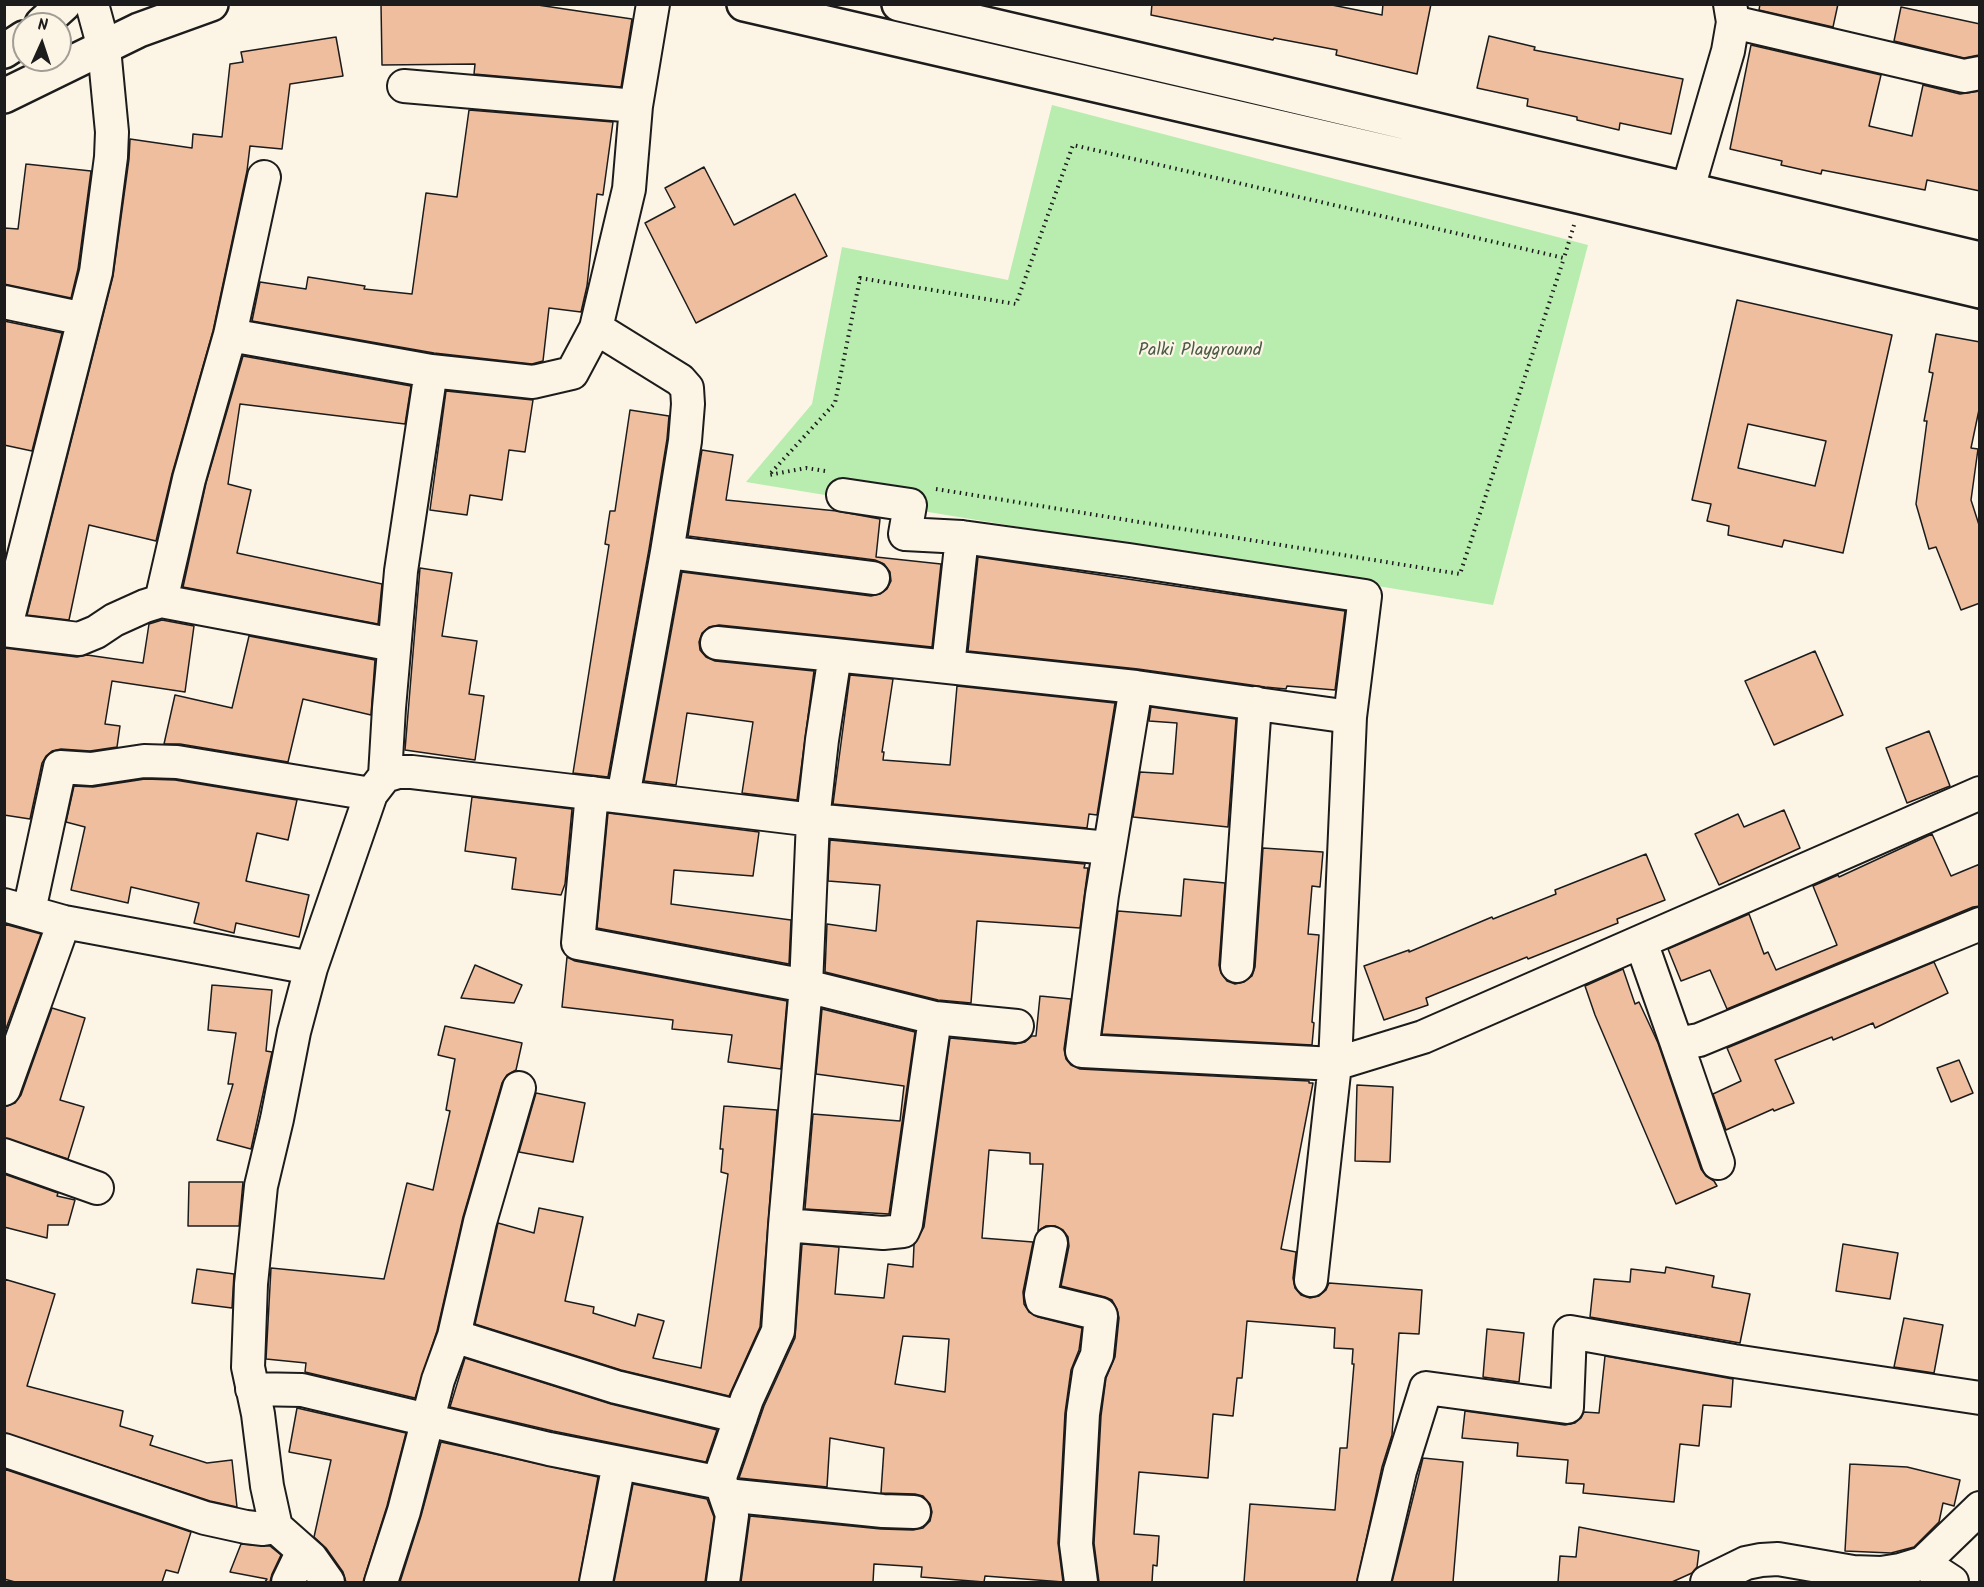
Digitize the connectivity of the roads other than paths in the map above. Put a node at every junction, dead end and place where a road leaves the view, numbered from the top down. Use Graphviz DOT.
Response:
graph roads {
  1 [pos="92,4"];
  2 [pos="211,4"];
  3 [pos="652,4"];
  4 [pos="744,4"];
  5 [pos="899,4"];
  6 [pos="1732,13"];
  7 [pos="1007,29"];
  8 [pos="104,48"];
  9 [pos="1000,63"];
  10 [pos="1980,73"];
  11 [pos="404,86"];
  12 [pos="4,96"];
  13 [pos="636,106"];
  14 [pos="264,177"];
  15 [pos="1683,205"];
  16 [pos="1980,259"];
  17 [pos="1980,291"];
  18 [pos="4,302"];
  19 [pos="84,319"];
  20 [pos="596,328"];
  21 [pos="230,335"];
  22 [pos="431,371"];
  23 [pos="836,483"];
  24 [pos="962,537"];
  25 [pos="667,552"];
  26 [pos="873,578"];
  27 [pos="160,601"];
  28 [pos="5,630"];
  29 [pos="717,643"];
  30 [pos="394,645"];
  31 [pos="835,655"];
  32 [pos="948,666"];
  33 [pos="1136,687"];
  34 [pos="1255,704"];
  35 [pos="1350,717"];
  36 [pos="378,785"];
  37 [pos="592,793"];
  38 [pos="1980,794"];
  39 [pos="623,797"];
  40 [pos="813,820"];
  41 [pos="1109,848"];
  42 [pos="17,908"];
  43 [pos="64,922"];
  44 [pos="1980,924"];
  45 [pos="1641,942"];
  46 [pos="1237,966"];
  47 [pos="311,968"];
  48 [pos="806,986"];
  49 [pos="935,1018"];
  50 [pos="1017,1026"];
  51 [pos="1677,1044"];
  52 [pos="1335,1064"];
  53 [pos="519,1088"];
  54 [pos="4,1089"];
  55 [pos="4,1155"];
  56 [pos="1718,1163"];
  57 [pos="97,1188"];
  58 [pos="784,1225"];
  59 [pos="1051,1243"];
  60 [pos="1311,1280"];
  61 [pos="454,1336"];
  62 [pos="252,1389"];
  63 [pos="1980,1398"];
  64 [pos="741,1417"];
  65 [pos="429,1420"];
  66 [pos="4,1450"];
  67 [pos="619,1462"];
  68 [pos="723,1489"];
  69 [pos="1980,1508"];
  70 [pos="914,1512"];
  71 [pos="276,1527"];
  72 [pos="303,1551"];
  73 [pos="1905,1572"];
  74 [pos="288,1582"];
  75 [pos="328,1582"];
  76 [pos="381,1582"];
  77 [pos="596,1582"];
  78 [pos="723,1582"];
  79 [pos="1081,1582"];
  80 [pos="1374,1582"];
  81 [pos="1707,1582"];
  82 [pos="1952,1582"];
  1 -- 8 [label="street"];
  2 -- 8 [label="main road"];
  3 -- 13 [label="street"];
  4 -- 9 [label="main road"];
  5 -- 7 [label="main road"];
  6 -- 10 [label="street"];
  6 -- 15 [label="street"];
  7 -- 9 [label="main road"];
  7 -- 15 [label="main road"];
  8 -- 12 [label="main road"];
  8 -- 19 [label="street"];
  9 -- 15 [label="main road"];
  11 -- 13 [label="street"];
  13 -- 20 [label="street"];
  14 -- 21 [label="street"];
  15 -- 16 [label="main road"];
  15 -- 17 [label="main road"];
  18 -- 19 [label="street"];
  19 -- 28 [label="street"];
  20 -- 22 [label="street"];
  20 -- 25 [label="street"];
  21 -- 22 [label="street"];
  21 -- 27 [label="street"];
  22 -- 30 [label="street"];
  23 -- 24 [label="street"];
  24 -- 32 [label="street"];
  24 -- 35 [label="street"];
  25 -- 26 [label="street"];
  25 -- 39 [label="street"];
  27 -- 28 [label="street"];
  27 -- 30 [label="street"];
  29 -- 31 [label="street"];
  30 -- 36 [label="street"];
  31 -- 32 [label="street"];
  31 -- 40 [label="street"];
  32 -- 33 [label="street"];
  33 -- 34 [label="street"];
  33 -- 41 [label="street"];
  34 -- 35 [label="street"];
  34 -- 46 [label="street"];
  35 -- 52 [label="street"];
  36 -- 37 [label="street"];
  36 -- 42 [label="street"];
  36 -- 47 [label="street"];
  37 -- 39 [label="street"];
  37 -- 48 [label="street"];
  38 -- 45 [label="street"];
  39 -- 40 [label="street"];
  40 -- 41 [label="street"];
  40 -- 48 [label="street"];
  41 -- 52 [label="street"];
  42 -- 43 [label="street"];
  43 -- 47 [label="street"];
  43 -- 54 [label="street"];
  44 -- 51 [label="street"];
  45 -- 51 [label="street"];
  45 -- 52 [label="street"];
  47 -- 62 [label="street"];
  48 -- 49 [label="street"];
  48 -- 58 [label="street"];
  49 -- 50 [label="street"];
  49 -- 58 [label="street"];
  51 -- 56 [label="street"];
  52 -- 60 [label="street"];
  53 -- 61 [label="street"];
  55 -- 57 [label="street"];
  58 -- 64 [label="street"];
  59 -- 79 [label="street"];
  61 -- 64 [label="street"];
  61 -- 65 [label="street"];
  62 -- 65 [label="street"];
  62 -- 71 [label="street"];
  63 -- 80 [label="street"];
  64 -- 68 [label="street"];
  65 -- 67 [label="street"];
  65 -- 76 [label="street"];
  66 -- 71 [label="street"];
  67 -- 68 [label="street"];
  67 -- 77 [label="street"];
  68 -- 70 [label="street"];
  68 -- 78 [label="street"];
  69 -- 73 [label="street"];
  71 -- 72 [label="street"];
  72 -- 74 [label="street"];
  72 -- 75 [label="street"];
  73 -- 81 [label="street"];
  73 -- 82 [label="street"];
}
